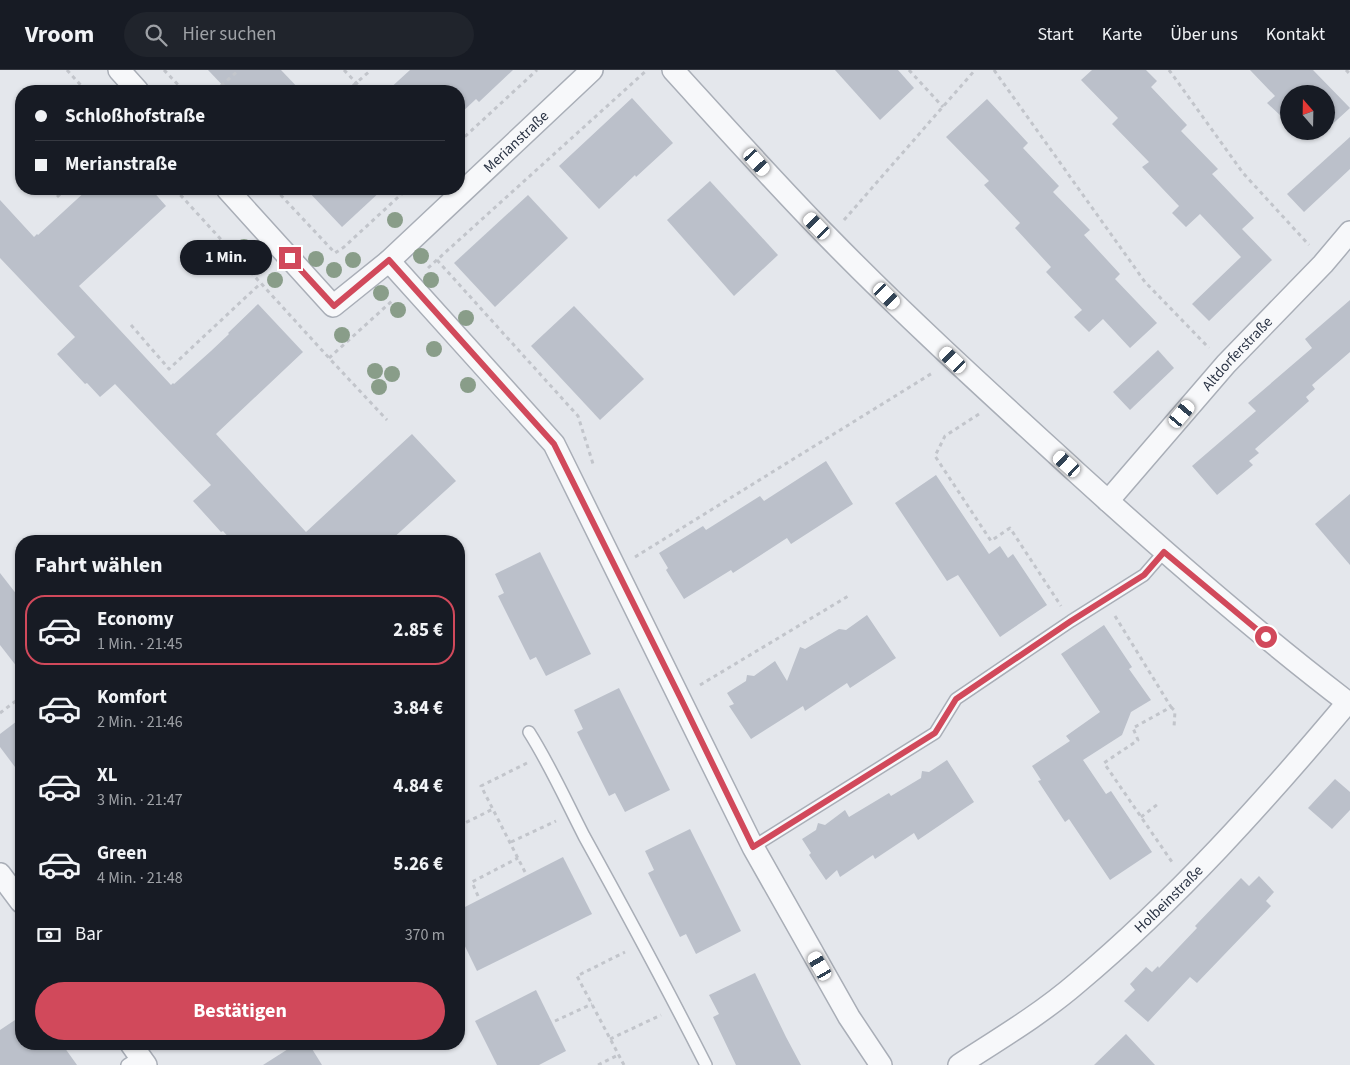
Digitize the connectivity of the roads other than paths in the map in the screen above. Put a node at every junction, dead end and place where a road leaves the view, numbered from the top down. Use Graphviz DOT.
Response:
graph roads {
  1 [pos="119,70"];
  2 [pos="592,70"];
  3 [pos="673,70"];
  4 [pos="133,85"];
  5 [pos="465,189"];
  6 [pos="232,195"];
  7 [pos="458,195"];
  8 [pos="1350,232"];
  9 [pos="389,260"];
  10 [pos="1108,501"];
  11 [pos="1164,552"];
  12 [pos="1349,703"];
  13 [pos="529,732"];
  14 [pos="753,847"];
  15 [pos="0,875"];
  16 [pos="15,894"];
  17 [pos="706,1065"];
  18 [pos="881,1065"];
  19 [pos="959,1065"];
  1 -- 4 [label="street"];
  2 -- 5 [label="street, Merianstraße"];
  3 -- 10 [label="street"];
  6 -- 9 [label="street, Merianstraße"];
  7 -- 9 [label="street, Merianstraße"];
  8 -- 10 [label="street, Altdorferstraße"];
  9 -- 14 [label="street"];
  10 -- 11 [label="street"];
  11 -- 12 [label="street"];
  11 -- 14 [label="lane"];
  12 -- 19 [label="street, Holbeinstraße"];
  13 -- 17 [label="lane"];
  14 -- 18 [label="street"];
  15 -- 16 [label="street"];
}
